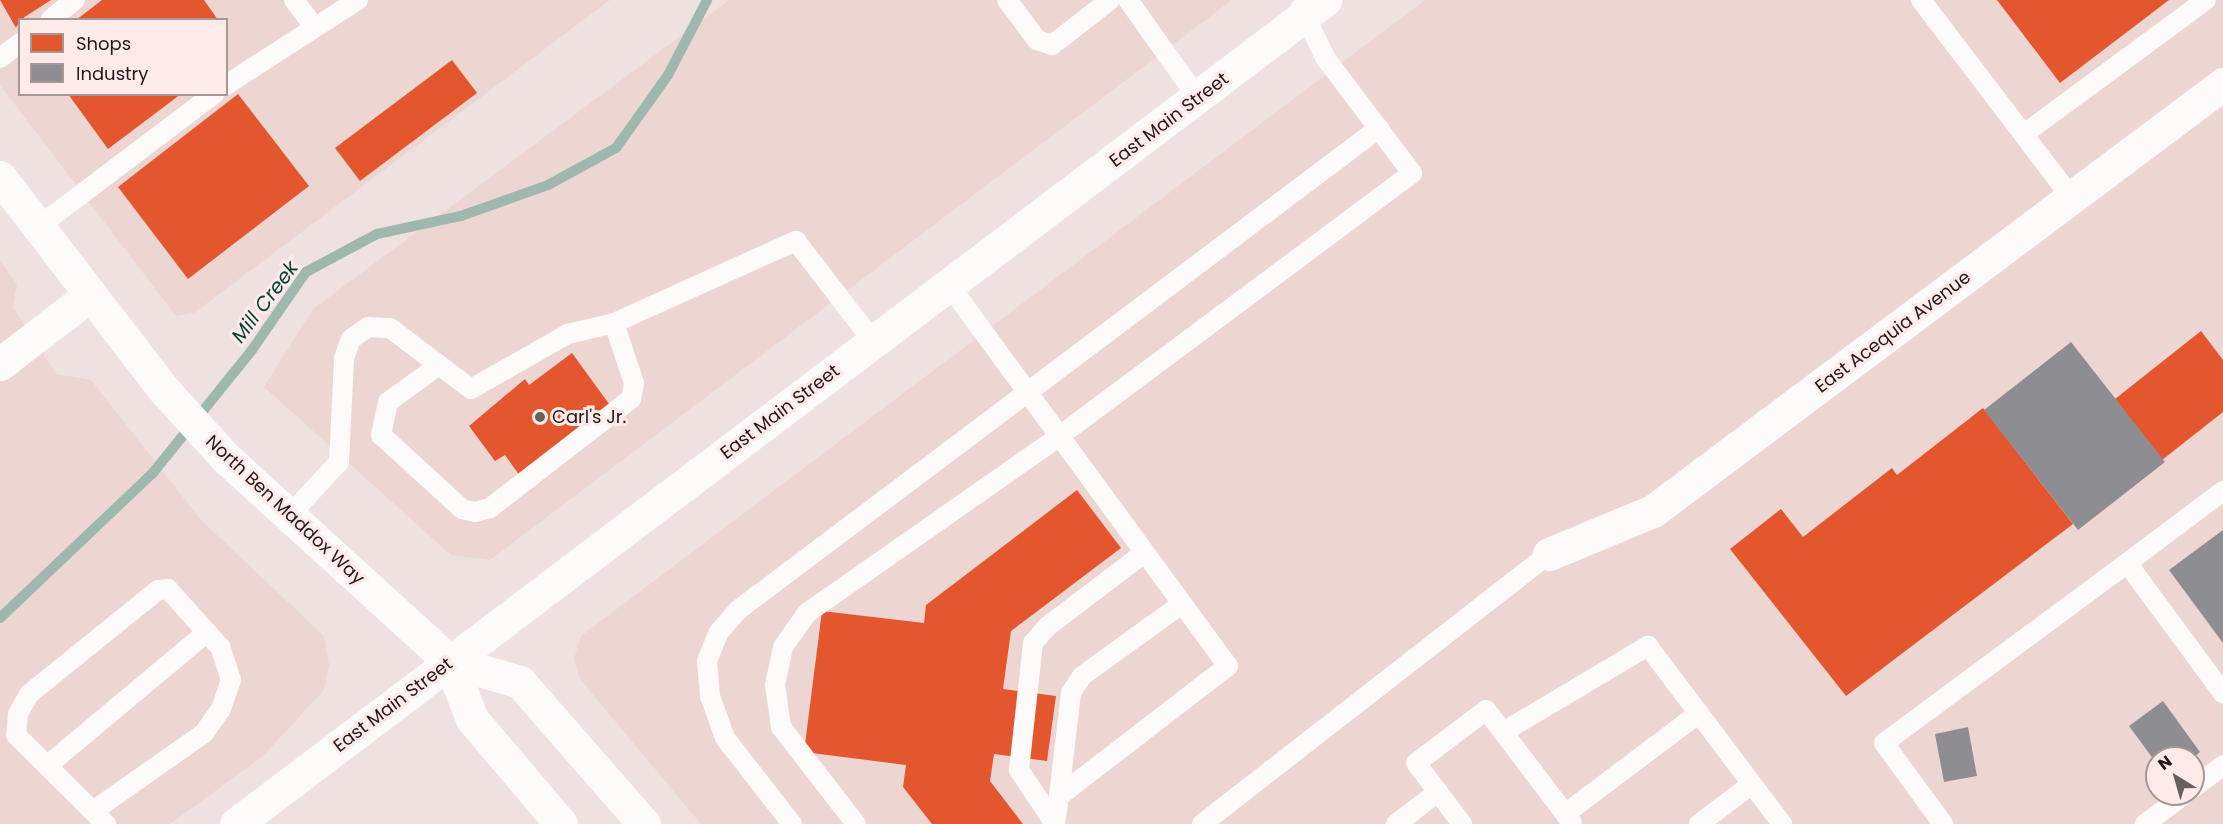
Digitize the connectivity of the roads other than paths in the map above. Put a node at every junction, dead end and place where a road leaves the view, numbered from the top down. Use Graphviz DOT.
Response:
graph roads {
  1 [pos="75,0"];
  2 [pos="294,0"];
  3 [pos="358,0"];
  4 [pos="1006,0"];
  5 [pos="1110,0"];
  6 [pos="1128,0"];
  7 [pos="1920,0"];
  8 [pos="2206,0"];
  9 [pos="1309,5"];
  10 [pos="52,18"];
  11 [pos="314,27"];
  12 [pos="18,44"];
  13 [pos="0,58"];
  14 [pos="228,84"];
  15 [pos="2223,84"];
  16 [pos="211,96"];
  17 [pos="1198,98"];
  18 [pos="1379,128"];
  19 [pos="2024,134"];
  20 [pos="0,177"];
  21 [pos="2072,198"];
  22 [pos="38,227"];
  23 [pos="949,285"];
  24 [pos="90,295"];
  25 [pos="614,323"];
  26 [pos="873,341"];
  27 [pos="0,364"];
  28 [pos="439,365"];
  29 [pos="1030,393"];
  30 [pos="1061,435"];
  31 [pos="2223,492"];
  32 [pos="288,517"];
  33 [pos="1143,554"];
  34 [pos="1549,554"];
  35 [pos="2127,563"];
  36 [pos="1180,604"];
  37 [pos="207,632"];
  38 [pos="450,662"];
  39 [pos="2223,693"];
  40 [pos="1699,713"];
  41 [pos="1503,732"];
  42 [pos="48,765"];
  43 [pos="2223,765"];
  44 [pos="2205,779"];
  45 [pos="1752,784"];
  46 [pos="1438,792"];
  47 [pos="1059,796"];
  48 [pos="2169,806"];
  49 [pos="101,817"];
  50 [pos="1569,819"];
  51 [pos="236,824"];
  52 [pos="561,824"];
  53 [pos="644,824"];
  54 [pos="792,824"];
  55 [pos="856,824"];
  56 [pos="1055,824"];
  57 [pos="1202,824"];
  58 [pos="1396,824"];
  59 [pos="1462,824"];
  60 [pos="1699,824"];
  61 [pos="1782,824"];
  62 [pos="1943,824"];
  63 [pos="2145,824"];
  1 -- 10 [label="lane"];
  2 -- 11 [label="lane"];
  3 -- 11 [label="lane"];
  4 -- 5 [label="lane"];
  6 -- 17 [label="lane"];
  7 -- 19 [label="lane"];
  8 -- 19 [label="lane"];
  9 -- 17 [label="street, East Main Street"];
  9 -- 18 [label="lane"];
  11 -- 14 [label="lane"];
  12 -- 13 [label="lane"];
  15 -- 21 [label="street, East Acequia Avenue"];
  16 -- 22 [label="lane"];
  17 -- 23 [label="street, East Main Street"];
  18 -- 29 [label="lane"];
  18 -- 30 [label="lane"];
  19 -- 21 [label="lane"];
  20 -- 22 [label="street, North Ben Maddox Way"];
  21 -- 34 [label="street, East Acequia Avenue"];
  22 -- 24 [label="street, North Ben Maddox Way"];
  23 -- 26 [label="street, East Main Street"];
  23 -- 29 [label="lane"];
  24 -- 27 [label="street"];
  24 -- 32 [label="street, North Ben Maddox Way"];
  25 -- 26 [label="lane"];
  25 -- 28 [label="lane"];
  25 -- 28 [label="lane"];
  26 -- 38 [label="street, East Main Street"];
  28 -- 32 [label="lane"];
  29 -- 30 [label="lane"];
  29 -- 54 [label="lane"];
  30 -- 33 [label="lane"];
  30 -- 55 [label="lane"];
  31 -- 35 [label="lane"];
  32 -- 38 [label="street, North Ben Maddox Way"];
  33 -- 36 [label="lane"];
  33 -- 56 [label="lane"];
  34 -- 57 [label="lane"];
  35 -- 39 [label="lane"];
  35 -- 62 [label="lane"];
  36 -- 47 [label="lane"];
  36 -- 47 [label="lane"];
  37 -- 42 [label="lane"];
  37 -- 42 [label="lane"];
  37 -- 49 [label="lane"];
  38 -- 51 [label="street, East Main Street"];
  38 -- 52 [label="street"];
  38 -- 53 [label="street"];
  40 -- 41 [label="lane"];
  40 -- 45 [label="lane"];
  40 -- 50 [label="lane"];
  41 -- 46 [label="lane"];
  41 -- 50 [label="lane"];
  42 -- 49 [label="lane"];
  43 -- 44 [label="lane"];
  45 -- 60 [label="lane"];
  45 -- 61 [label="lane"];
  46 -- 58 [label="lane"];
  46 -- 59 [label="lane"];
  47 -- 56 [label="lane"];
  48 -- 63 [label="lane"];
}
